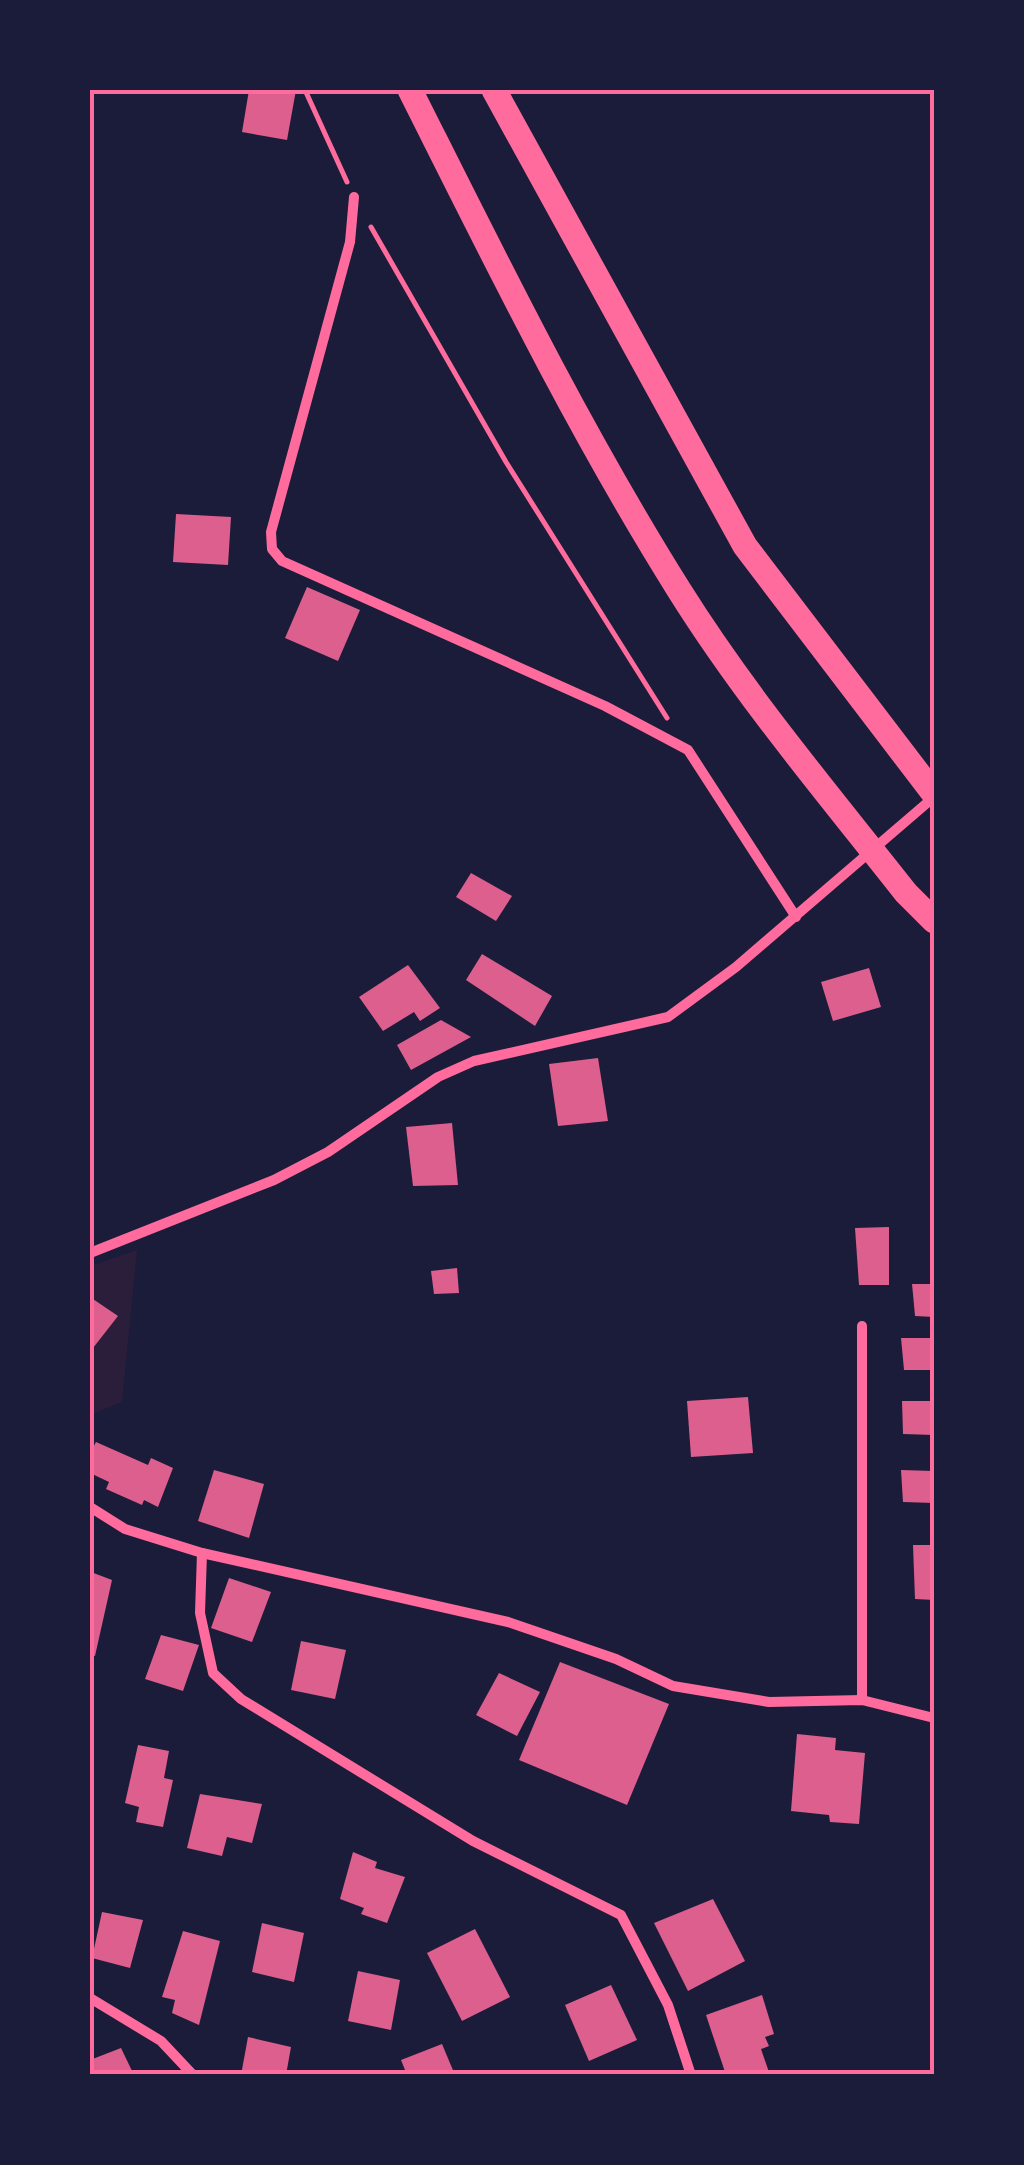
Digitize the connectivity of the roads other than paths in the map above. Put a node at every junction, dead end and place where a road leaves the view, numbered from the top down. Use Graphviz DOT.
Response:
graph roads {
  1 [pos="410,90"];
  2 [pos="494,90"];
  3 [pos="354,197"];
  4 [pos="934,796"];
  5 [pos="796,918"];
  6 [pos="934,921"];
  7 [pos="90,1253"];
  8 [pos="862,1326"];
  9 [pos="90,1507"];
  10 [pos="202,1553"];
  11 [pos="862,1700"];
  12 [pos="934,1718"];
  13 [pos="90,1998"];
  14 [pos="193,2075"];
  15 [pos="691,2075"];
  1 -- 6 [label="highway"];
  2 -- 4 [label="highway"];
  3 -- 5 [label="street"];
  4 -- 5 [label="street"];
  5 -- 7 [label="street"];
  8 -- 11 [label="street"];
  9 -- 10 [label="street"];
  10 -- 11 [label="street"];
  10 -- 15 [label="street"];
  11 -- 12 [label="street"];
  13 -- 14 [label="street"];
}
